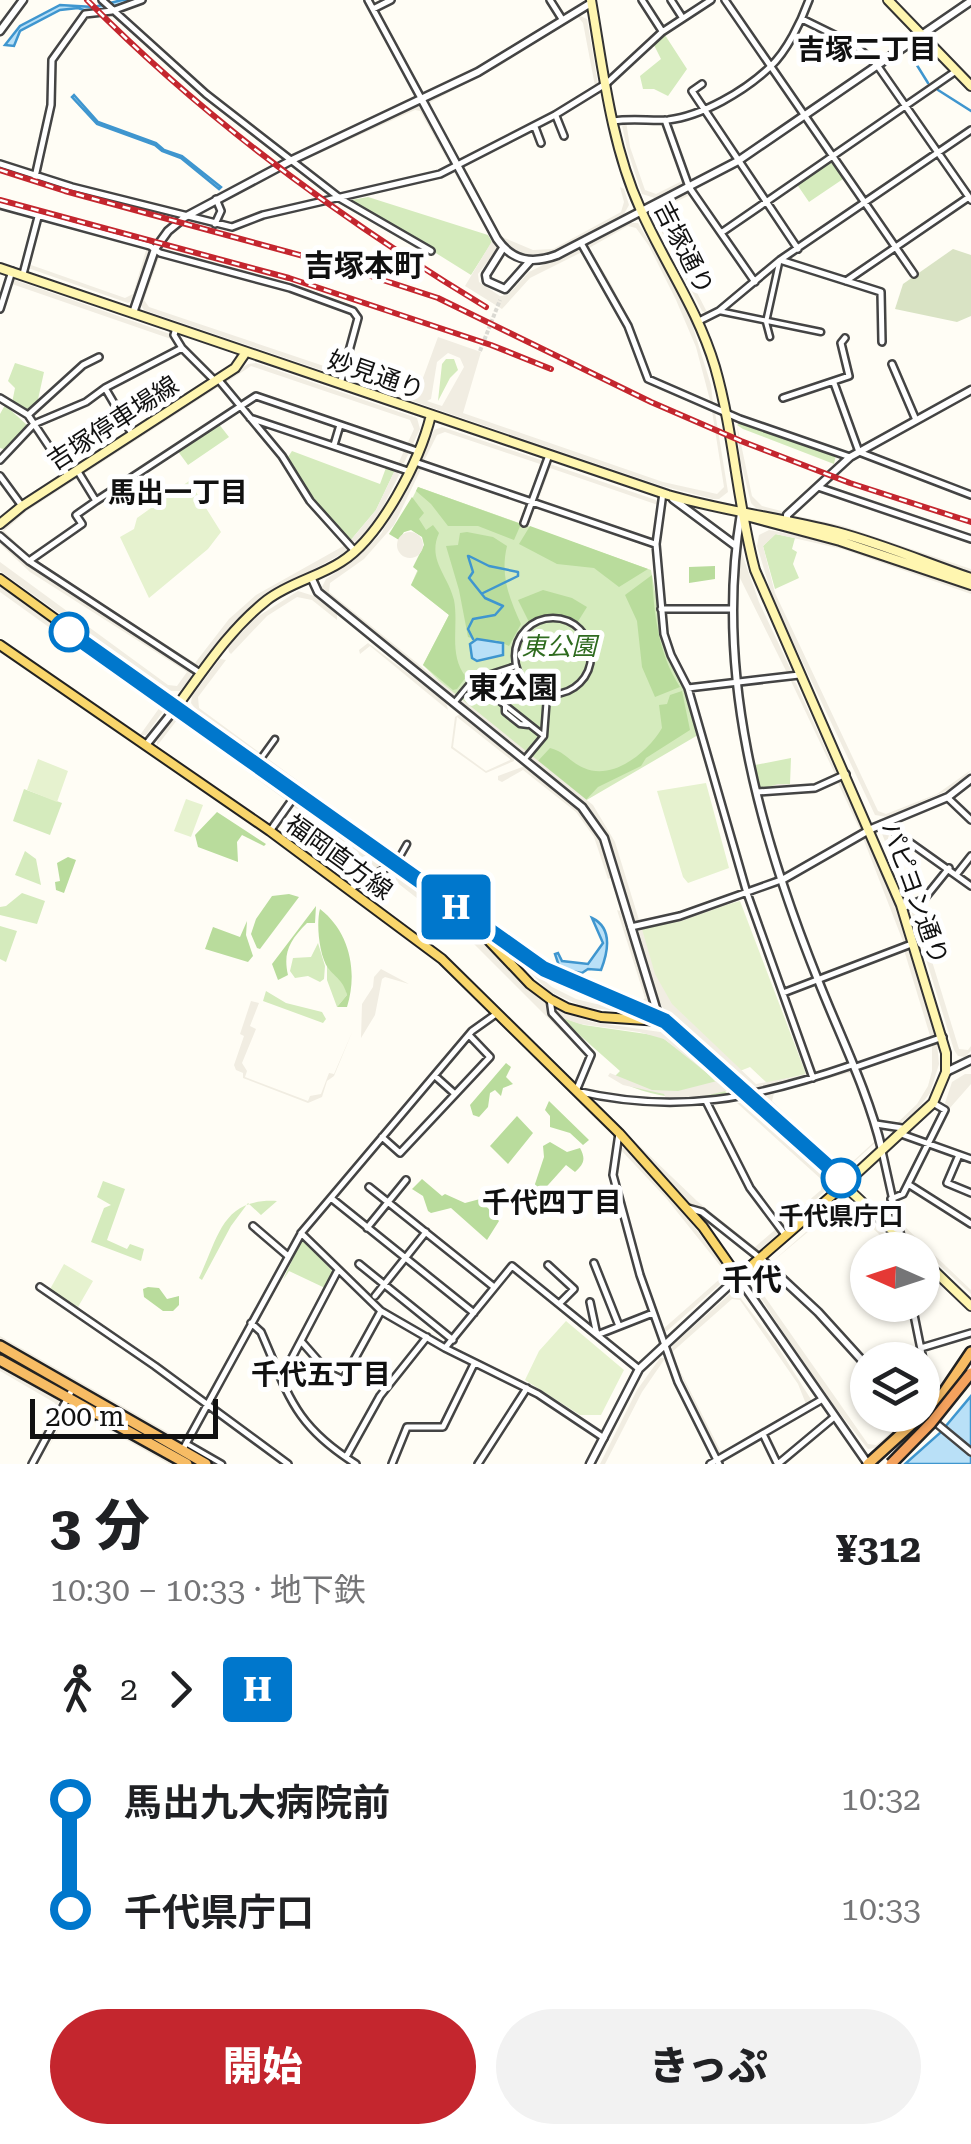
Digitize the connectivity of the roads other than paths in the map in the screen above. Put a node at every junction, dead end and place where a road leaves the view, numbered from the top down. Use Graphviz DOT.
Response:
graph roads {
  1 [pos="23,0"];
  2 [pos="102,0"];
  3 [pos="142,0"];
  4 [pos="368,0"];
  5 [pos="391,0"];
  6 [pos="550,0"];
  7 [pos="642,0"];
  8 [pos="671,0"];
  9 [pos="711,0"];
  10 [pos="725,0"];
  11 [pos="809,0"];
  12 [pos="888,0"];
  13 [pos="971,0"];
  14 [pos="592,1"];
  15 [pos="373,9"];
  16 [pos="112,11"];
  17 [pos="682,17"];
  18 [pos="562,19"];
  19 [pos="802,19"];
  20 [pos="0,31"];
  21 [pos="662,32"];
  22 [pos="922,35"];
  23 [pos="772,66"];
  24 [pos="877,66"];
  25 [pos="956,71"];
  26 [pos="607,83"];
  27 [pos="702,84"];
  28 [pos="971,86"];
  29 [pos="422,100"];
  30 [pos="905,106"];
  31 [pos="705,112"];
  32 [pos="806,114"];
  33 [pos="556,115"];
  34 [pos="665,120"];
  35 [pos="614,121"];
  36 [pos="534,126"];
  37 [pos="971,130"];
  38 [pos="564,136"];
  39 [pos="542,143"];
  40 [pos="939,152"];
  41 [pos="833,154"];
  42 [pos="292,160"];
  43 [pos="738,161"];
  44 [pos="0,164"];
  45 [pos="456,165"];
  46 [pos="35,177"];
  47 [pos="689,187"];
  48 [pos="970,197"];
  49 [pos="342,198"];
  50 [pos="216,199"];
  51 [pos="766,202"];
  52 [pos="866,202"];
  53 [pos="0,205"];
  54 [pos="640,210"];
  55 [pos="185,216"];
  56 [pos="38,217"];
  57 [pos="215,224"];
  58 [pos="721,233"];
  59 [pos="581,243"];
  60 [pos="897,246"];
  61 [pos="504,248"];
  62 [pos="155,249"];
  63 [pos="798,249"];
  64 [pos="431,252"];
  65 [pos="780,260"];
  66 [pos="530,261"];
  67 [pos="0,268"];
  68 [pos="12,271"];
  69 [pos="23,274"];
  70 [pos="914,274"];
  71 [pos="846,281"];
  72 [pos="755,282"];
  73 [pos="0,308"];
  74 [pos="719,311"];
  75 [pos="132,314"];
  76 [pos="699,321"];
  77 [pos="766,322"];
  78 [pos="176,328"];
  79 [pos="821,332"];
  80 [pos="770,337"];
  81 [pos="845,338"];
  82 [pos="882,342"];
  83 [pos="182,348"];
  84 [pos="246,352"];
  85 [pos="99,356"];
  86 [pos="892,364"];
  87 [pos="216,380"];
  88 [pos="834,382"];
  89 [pos="340,384"];
  90 [pos="105,388"];
  91 [pos="971,390"];
  92 [pos="783,398"];
  93 [pos="2,400"];
  94 [pos="240,406"];
  95 [pos="0,411"];
  96 [pos="724,413"];
  97 [pos="431,414"];
  98 [pos="28,415"];
  99 [pos="250,418"];
  100 [pos="916,420"];
  101 [pos="34,424"];
  102 [pos="340,426"];
  103 [pos="132,434"];
  104 [pos="334,445"];
  105 [pos="417,451"];
  106 [pos="859,452"];
  107 [pos="549,455"];
  108 [pos="2,456"];
  109 [pos="850,457"];
  110 [pos="412,461"];
  111 [pos="408,471"];
  112 [pos="72,473"];
  113 [pos="0,476"];
  114 [pos="815,486"];
  115 [pos="666,494"];
  116 [pos="971,495"];
  117 [pos="96,500"];
  118 [pos="532,501"];
  119 [pos="22,506"];
  120 [pos="741,514"];
  121 [pos="787,520"];
  122 [pos="524,523"];
  123 [pos="0,524"];
  124 [pos="0,536"];
  125 [pos="971,539"];
  126 [pos="656,544"];
  127 [pos="736,546"];
  128 [pos="356,552"];
  129 [pos="29,561"];
  130 [pos="0,578"];
  131 [pos="312,579"];
  132 [pos="971,582"];
  133 [pos="662,609"];
  134 [pos="733,609"];
  135 [pos="0,644"];
  136 [pos="516,666"];
  137 [pos="201,673"];
  138 [pos="799,675"];
  139 [pos="473,680"];
  140 [pos="738,684"];
  141 [pos="688,688"];
  142 [pos="547,695"];
  143 [pos="454,703"];
  144 [pos="178,705"];
  145 [pos="544,736"];
  146 [pos="274,739"];
  147 [pos="146,744"];
  148 [pos="262,756"];
  149 [pos="524,760"];
  150 [pos="846,774"];
  151 [pos="971,779"];
  152 [pos="757,792"];
  153 [pos="297,793"];
  154 [pos="948,797"];
  155 [pos="971,820"];
  156 [pos="883,824"];
  157 [pos="871,830"];
  158 [pos="270,831"];
  159 [pos="407,844"];
  160 [pos="971,856"];
  161 [pos="396,861"];
  162 [pos="949,868"];
  163 [pos="956,875"];
  164 [pos="782,880"];
  165 [pos="971,886"];
  166 [pos="350,889"];
  167 [pos="747,894"];
  168 [pos="903,908"];
  169 [pos="632,927"];
  170 [pos="914,943"];
  171 [pos="818,979"];
  172 [pos="783,993"];
  173 [pos="550,1000"];
  174 [pos="498,1013"];
  175 [pos="660,1021"];
  176 [pos="469,1035"];
  177 [pos="942,1037"];
  178 [pos="969,1065"];
  179 [pos="854,1066"];
  180 [pos="946,1072"];
  181 [pos="434,1076"];
  182 [pos="813,1078"];
  183 [pos="576,1091"];
  184 [pos="455,1094"];
  185 [pos="751,1094"];
  186 [pos="706,1102"];
  187 [pos="933,1102"];
  188 [pos="876,1124"];
  189 [pos="904,1131"];
  190 [pos="618,1133"];
  191 [pos="382,1137"];
  192 [pos="929,1144"];
  193 [pos="882,1151"];
  194 [pos="959,1155"];
  195 [pos="971,1159"];
  196 [pos="406,1180"];
  197 [pos="908,1184"];
  198 [pos="844,1185"];
  199 [pos="370,1187"];
  200 [pos="971,1193"];
  201 [pos="674,1197"];
  202 [pos="331,1198"];
  203 [pos="892,1199"];
  204 [pos="389,1203"];
  205 [pos="971,1224"];
  206 [pos="253,1226"];
  207 [pos="368,1228"];
  208 [pos="426,1232"];
  209 [pos="895,1232"];
  210 [pos="900,1232"];
  211 [pos="301,1234"];
  212 [pos="786,1236"];
  213 [pos="288,1256"];
  214 [pos="405,1258"];
  215 [pos="760,1258"];
  216 [pos="594,1263"];
  217 [pos="359,1264"];
  218 [pos="548,1265"];
  219 [pos="337,1272"];
  220 [pos="940,1276"];
  221 [pos="738,1278"];
  222 [pos="582,1279"];
  223 [pos="384,1284"];
  224 [pos="40,1287"];
  225 [pos="494,1287"];
  226 [pos="573,1288"];
  227 [pos="374,1296"];
  228 [pos="590,1302"];
  229 [pos="560,1304"];
  230 [pos="971,1306"];
  231 [pos="381,1311"];
  232 [pos="653,1313"];
  233 [pos="474,1314"];
  234 [pos="251,1323"];
  235 [pos="619,1326"];
  236 [pos="971,1333"];
  237 [pos="597,1334"];
  238 [pos="427,1336"];
  239 [pos="453,1340"];
  240 [pos="300,1341"];
  241 [pos="940,1342"];
  242 [pos="664,1344"];
  243 [pos="0,1346"];
  244 [pos="850,1347"];
  245 [pos="445,1348"];
  246 [pos="971,1352"];
  247 [pos="0,1360"];
  248 [pos="474,1363"];
  249 [pos="640,1369"];
  250 [pos="971,1374"];
  251 [pos="280,1375"];
  252 [pos="527,1388"];
  253 [pos="940,1392"];
  254 [pos="71,1393"];
  255 [pos="821,1400"];
  256 [pos="208,1404"];
  257 [pos="940,1413"];
  258 [pos="834,1418"];
  259 [pos="940,1426"];
  260 [pos="903,1432"];
  261 [pos="922,1432"];
  262 [pos="763,1434"];
  263 [pos="604,1438"];
  264 [pos="182,1450"];
  265 [pos="971,1452"];
  266 [pos="346,1458"];
  267 [pos="719,1462"];
  268 [pos="32,1464"];
  269 [pos="187,1464"];
  270 [pos="206,1464"];
  271 [pos="214,1464"];
  272 [pos="222,1464"];
  273 [pos="288,1464"];
  274 [pos="356,1464"];
  275 [pos="392,1464"];
  276 [pos="478,1464"];
  277 [pos="590,1464"];
  278 [pos="710,1464"];
  279 [pos="778,1464"];
  280 [pos="868,1464"];
  281 [pos="890,1464"];
  1 -- 20 [label="street"];
  2 -- 16 [label="street"];
  3 -- 16 [label="street"];
  4 -- 15 [label="street"];
  5 -- 15 [label="street"];
  6 -- 18 [label="street"];
  7 -- 21 [label="street"];
  8 -- 17 [label="street"];
  9 -- 17 [label="street"];
  10 -- 23 [label="street"];
  11 -- 19 [label="street"];
  12 -- 22 [label="main road"];
  13 -- 22 [label="street"];
  14 -- 18 [label="street"];
  14 -- 26 [label="main road, 吉塚通り"];
  15 -- 29 [label="street"];
  16 -- 42 [label="street"];
  16 -- 46 [label="street"];
  17 -- 21 [label="street"];
  18 -- 29 [label="street"];
  19 -- 23 [label="street"];
  19 -- 24 [label="street"];
  21 -- 26 [label="street"];
  22 -- 24 [label="street"];
  22 -- 25 [label="main road"];
  23 -- 31 [label="street"];
  23 -- 32 [label="street"];
  24 -- 30 [label="street"];
  24 -- 32 [label="street"];
  25 -- 28 [label="main road"];
  25 -- 30 [label="street"];
  26 -- 33 [label="street"];
  26 -- 35 [label="main road, 吉塚通り"];
  27 -- 31 [label="street"];
  29 -- 42 [label="street"];
  29 -- 45 [label="street"];
  30 -- 40 [label="street"];
  30 -- 41 [label="street"];
  31 -- 34 [label="street"];
  31 -- 43 [label="street"];
  32 -- 41 [label="street"];
  32 -- 43 [label="street"];
  33 -- 36 [label="street"];
  33 -- 38 [label="street"];
  34 -- 35 [label="street"];
  34 -- 47 [label="street"];
  35 -- 54 [label="main road, 吉塚通り"];
  36 -- 39 [label="street"];
  36 -- 45 [label="street"];
  37 -- 40 [label="street"];
  40 -- 48 [label="street"];
  40 -- 52 [label="street"];
  41 -- 51 [label="street"];
  41 -- 52 [label="street"];
  42 -- 49 [label="street"];
  42 -- 50 [label="street"];
  43 -- 47 [label="street"];
  43 -- 51 [label="street"];
  44 -- 46 [label="street"];
  45 -- 49 [label="street"];
  45 -- 61 [label="street"];
  46 -- 55 [label="street"];
  47 -- 54 [label="street"];
  47 -- 58 [label="street"];
  48 -- 60 [label="street"];
  49 -- 57 [label="street"];
  49 -- 64 [label="street"];
  50 -- 55 [label="street"];
  50 -- 57 [label="street"];
  51 -- 58 [label="street"];
  51 -- 63 [label="street"];
  52 -- 60 [label="street"];
  52 -- 63 [label="street"];
  53 -- 56 [label="street"];
  54 -- 59 [label="street"];
  54 -- 76 [label="main road, 吉塚通り"];
  55 -- 57 [label="street"];
  55 -- 62 [label="street"];
  56 -- 62 [label="street"];
  56 -- 69 [label="street"];
  58 -- 72 [label="street"];
  59 -- 66 [label="street"];
  59 -- 96 [label="street"];
  60 -- 70 [label="street"];
  60 -- 71 [label="street"];
  61 -- 66 [label="street"];
  61 -- 66 [label="street"];
  62 -- 75 [label="street"];
  62 -- 89 [label="street"];
  63 -- 65 [label="street"];
  65 -- 71 [label="street"];
  65 -- 72 [label="street"];
  65 -- 77 [label="street"];
  67 -- 68 [label="main road, 妙見通り"];
  68 -- 69 [label="main road, 妙見通り"];
  68 -- 73 [label="street"];
  69 -- 75 [label="main road, 妙見通り"];
  71 -- 82 [label="street"];
  72 -- 74 [label="street"];
  74 -- 76 [label="street"];
  74 -- 77 [label="street"];
  75 -- 78 [label="main road, 妙見通り"];
  76 -- 96 [label="main road, 吉塚通り"];
  77 -- 79 [label="street"];
  77 -- 80 [label="street"];
  78 -- 83 [label="street"];
  78 -- 84 [label="main road, 妙見通り"];
  81 -- 88 [label="street"];
  83 -- 87 [label="street"];
  83 -- 90 [label="street"];
  84 -- 87 [label="main road, 吉塚停車場線"];
  84 -- 89 [label="main road, 妙見通り"];
  85 -- 98 [label="street"];
  86 -- 100 [label="street"];
  87 -- 94 [label="street"];
  87 -- 103 [label="main road, 吉塚停車場線"];
  88 -- 92 [label="street"];
  88 -- 106 [label="street"];
  89 -- 97 [label="main road, 妙見通り"];
  90 -- 101 [label="street"];
  90 -- 103 [label="street"];
  91 -- 100 [label="street"];
  93 -- 95 [label="street"];
  93 -- 98 [label="street"];
  94 -- 99 [label="street"];
  94 -- 102 [label="street"];
  94 -- 117 [label="street"];
  96 -- 109 [label="street"];
  96 -- 120 [label="main road, 吉塚通り"];
  97 -- 105 [label="main road"];
  97 -- 107 [label="main road, 妙見通り"];
  98 -- 101 [label="street"];
  99 -- 104 [label="street"];
  99 -- 128 [label="street"];
  100 -- 106 [label="street"];
  101 -- 108 [label="street"];
  101 -- 112 [label="street"];
  102 -- 104 [label="street"];
  102 -- 105 [label="street"];
  103 -- 112 [label="main road, 吉塚停車場線"];
  104 -- 111 [label="street"];
  105 -- 110 [label="main road"];
  106 -- 109 [label="street"];
  106 -- 116 [label="street"];
  107 -- 115 [label="main road, 妙見通り"];
  107 -- 118 [label="street"];
  109 -- 114 [label="street"];
  110 -- 111 [label="main road"];
  110 -- 118 [label="street"];
  111 -- 128 [label="main road"];
  112 -- 117 [label="street"];
  112 -- 119 [label="main road, 吉塚停車場線"];
  113 -- 119 [label="street"];
  114 -- 121 [label="street"];
  114 -- 125 [label="street"];
  115 -- 120 [label="main road, 妙見通り"];
  115 -- 126 [label="street"];
  115 -- 127 [label="street"];
  117 -- 129 [label="street"];
  118 -- 122 [label="street"];
  118 -- 126 [label="street"];
  119 -- 123 [label="main road, 吉塚停車場線"];
  120 -- 121 [label="main road, 妙見通り"];
  120 -- 127 [label="street"];
  120 -- 132 [label="main road, 妙見通り"];
  120 -- 138 [label="main road, パピヨン通り"];
  121 -- 132 [label="main road, 妙見通り"];
  124 -- 129 [label="street"];
  126 -- 133 [label="street"];
  127 -- 134 [label="street"];
  128 -- 131 [label="main road"];
  129 -- 137 [label="street"];
  130 -- 144 [label="main road, 福岡直方線"];
  131 -- 137 [label="main road"];
  131 -- 143 [label="street"];
  133 -- 134 [label="street"];
  133 -- 141 [label="street"];
  134 -- 140 [label="street"];
  135 -- 147 [label="main road, 福岡直方線"];
  136 -- 139 [label="street"];
  136 -- 142 [label="street"];
  136 -- 142 [label="street"];
  137 -- 144 [label="main road"];
  138 -- 140 [label="street"];
  138 -- 150 [label="main road, パピヨン通り"];
  139 -- 143 [label="street"];
  139 -- 145 [label="street"];
  140 -- 141 [label="street"];
  140 -- 152 [label="street"];
  141 -- 167 [label="street"];
  142 -- 145 [label="street"];
  143 -- 149 [label="street"];
  144 -- 147 [label="street"];
  144 -- 153 [label="main road, 福岡直方線"];
  145 -- 149 [label="street"];
  146 -- 148 [label="street"];
  147 -- 158 [label="main road, 福岡直方線"];
  149 -- 169 [label="street"];
  150 -- 152 [label="street"];
  150 -- 157 [label="main road, パピヨン通り"];
  151 -- 154 [label="street"];
  152 -- 164 [label="street"];
  153 -- 158 [label="street"];
  153 -- 161 [label="main road, 福岡直方線"];
  154 -- 155 [label="street"];
  154 -- 156 [label="street"];
  156 -- 157 [label="street"];
  156 -- 162 [label="street"];
  157 -- 164 [label="street"];
  157 -- 168 [label="main road, パピヨン通り"];
  158 -- 166 [label="main road, 福岡直方線"];
  159 -- 161 [label="street"];
  160 -- 163 [label="street"];
  161 -- 166 [label="street"];
  161 -- 173 [label="main road, 福岡直方線"];
  162 -- 163 [label="street"];
  162 -- 168 [label="street"];
  163 -- 165 [label="street"];
  164 -- 167 [label="street"];
  164 -- 171 [label="street"];
  166 -- 174 [label="main road, 福岡直方線"];
  167 -- 169 [label="street"];
  167 -- 172 [label="street"];
  168 -- 170 [label="main road, パピヨン通り"];
  169 -- 175 [label="street"];
  170 -- 171 [label="street"];
  170 -- 177 [label="main road, パピヨン通り"];
  171 -- 172 [label="street"];
  171 -- 179 [label="street"];
  172 -- 182 [label="street"];
  173 -- 175 [label="main road, 福岡直方線"];
  173 -- 183 [label="street"];
  174 -- 176 [label="street"];
  174 -- 183 [label="main road, 福岡直方線"];
  175 -- 185 [label="main road"];
  176 -- 181 [label="street"];
  176 -- 184 [label="street"];
  177 -- 179 [label="street"];
  177 -- 180 [label="main road, パピヨン通り"];
  178 -- 180 [label="street"];
  179 -- 182 [label="street"];
  179 -- 188 [label="street"];
  180 -- 187 [label="main road, パピヨン通り"];
  181 -- 184 [label="street"];
  181 -- 191 [label="street"];
  182 -- 185 [label="street"];
  183 -- 186 [label="street"];
  183 -- 190 [label="main road, 福岡直方線"];
  184 -- 191 [label="street"];
  185 -- 186 [label="street"];
  185 -- 198 [label="main road"];
  186 -- 212 [label="street"];
  187 -- 189 [label="main road, パピヨン通り"];
  187 -- 192 [label="street"];
  188 -- 189 [label="street"];
  188 -- 193 [label="street"];
  189 -- 192 [label="street"];
  189 -- 193 [label="main road, パピヨン通り"];
  190 -- 201 [label="main road, 福岡直方線"];
  190 -- 232 [label="street"];
  191 -- 202 [label="street"];
  192 -- 194 [label="street"];
  192 -- 197 [label="street"];
  193 -- 198 [label="main road, パピヨン通り"];
  193 -- 203 [label="street"];
  194 -- 195 [label="street"];
  194 -- 200 [label="street"];
  196 -- 204 [label="street"];
  197 -- 203 [label="street"];
  197 -- 205 [label="street"];
  198 -- 209 [label="main road"];
  198 -- 212 [label="main road, パピヨン通り"];
  199 -- 204 [label="street"];
  201 -- 215 [label="street"];
  201 -- 221 [label="main road, 福岡直方線"];
  202 -- 207 [label="street"];
  202 -- 211 [label="street"];
  203 -- 210 [label="street"];
  204 -- 207 [label="street"];
  204 -- 208 [label="street"];
  206 -- 213 [label="street"];
  207 -- 214 [label="street"];
  208 -- 214 [label="street"];
  208 -- 225 [label="street"];
  211 -- 213 [label="street"];
  211 -- 219 [label="street"];
  212 -- 215 [label="main road, パピヨン通り"];
  213 -- 234 [label="street"];
  214 -- 223 [label="street"];
  214 -- 233 [label="street"];
  215 -- 221 [label="main road, パピヨン通り"];
  215 -- 244 [label="street"];
  216 -- 235 [label="street"];
  217 -- 223 [label="street"];
  218 -- 226 [label="street"];
  219 -- 231 [label="street"];
  219 -- 240 [label="street"];
  220 -- 230 [label="main road"];
  221 -- 242 [label="street, パピヨン通り"];
  221 -- 255 [label="street"];
  222 -- 226 [label="street"];
  223 -- 227 [label="street"];
  223 -- 239 [label="street"];
  224 -- 256 [label="street"];
  225 -- 229 [label="street"];
  225 -- 233 [label="street"];
  226 -- 229 [label="street"];
  228 -- 237 [label="street"];
  229 -- 237 [label="street"];
  231 -- 238 [label="street"];
  231 -- 240 [label="street"];
  232 -- 235 [label="street"];
  232 -- 242 [label="street"];
  233 -- 239 [label="street"];
  234 -- 251 [label="street"];
  234 -- 256 [label="street"];
  235 -- 237 [label="street"];
  236 -- 241 [label="street"];
  237 -- 249 [label="street"];
  238 -- 245 [label="street"];
  238 -- 266 [label="street"];
  239 -- 245 [label="street"];
  240 -- 251 [label="street"];
  242 -- 249 [label="street, パピヨン通り"];
  242 -- 267 [label="street"];
  243 -- 254 [label="highway"];
  245 -- 248 [label="street"];
  246 -- 253 [label="highway"];
  247 -- 254 [label="highway"];
  248 -- 252 [label="street"];
  248 -- 275 [label="street"];
  249 -- 263 [label="street, パピヨン通り"];
  250 -- 257 [label="highway"];
  250 -- 281 [label="highway, bridge"];
  251 -- 266 [label="street"];
  252 -- 263 [label="street"];
  252 -- 276 [label="street"];
  254 -- 264 [label="highway"];
  254 -- 268 [label="street"];
  254 -- 269 [label="highway"];
  255 -- 258 [label="street"];
  255 -- 262 [label="street"];
  256 -- 264 [label="street"];
  256 -- 273 [label="street"];
  258 -- 279 [label="street"];
  258 -- 280 [label="street"];
  259 -- 265 [label="street"];
  260 -- 280 [label="highway"];
  261 -- 281 [label="highway"];
  262 -- 267 [label="street"];
  262 -- 279 [label="street"];
  263 -- 277 [label="street, パピヨン通り"];
  264 -- 270 [label="highway"];
  266 -- 274 [label="street"];
  267 -- 278 [label="street"];
  271 -- 272 [label="street"];
}
